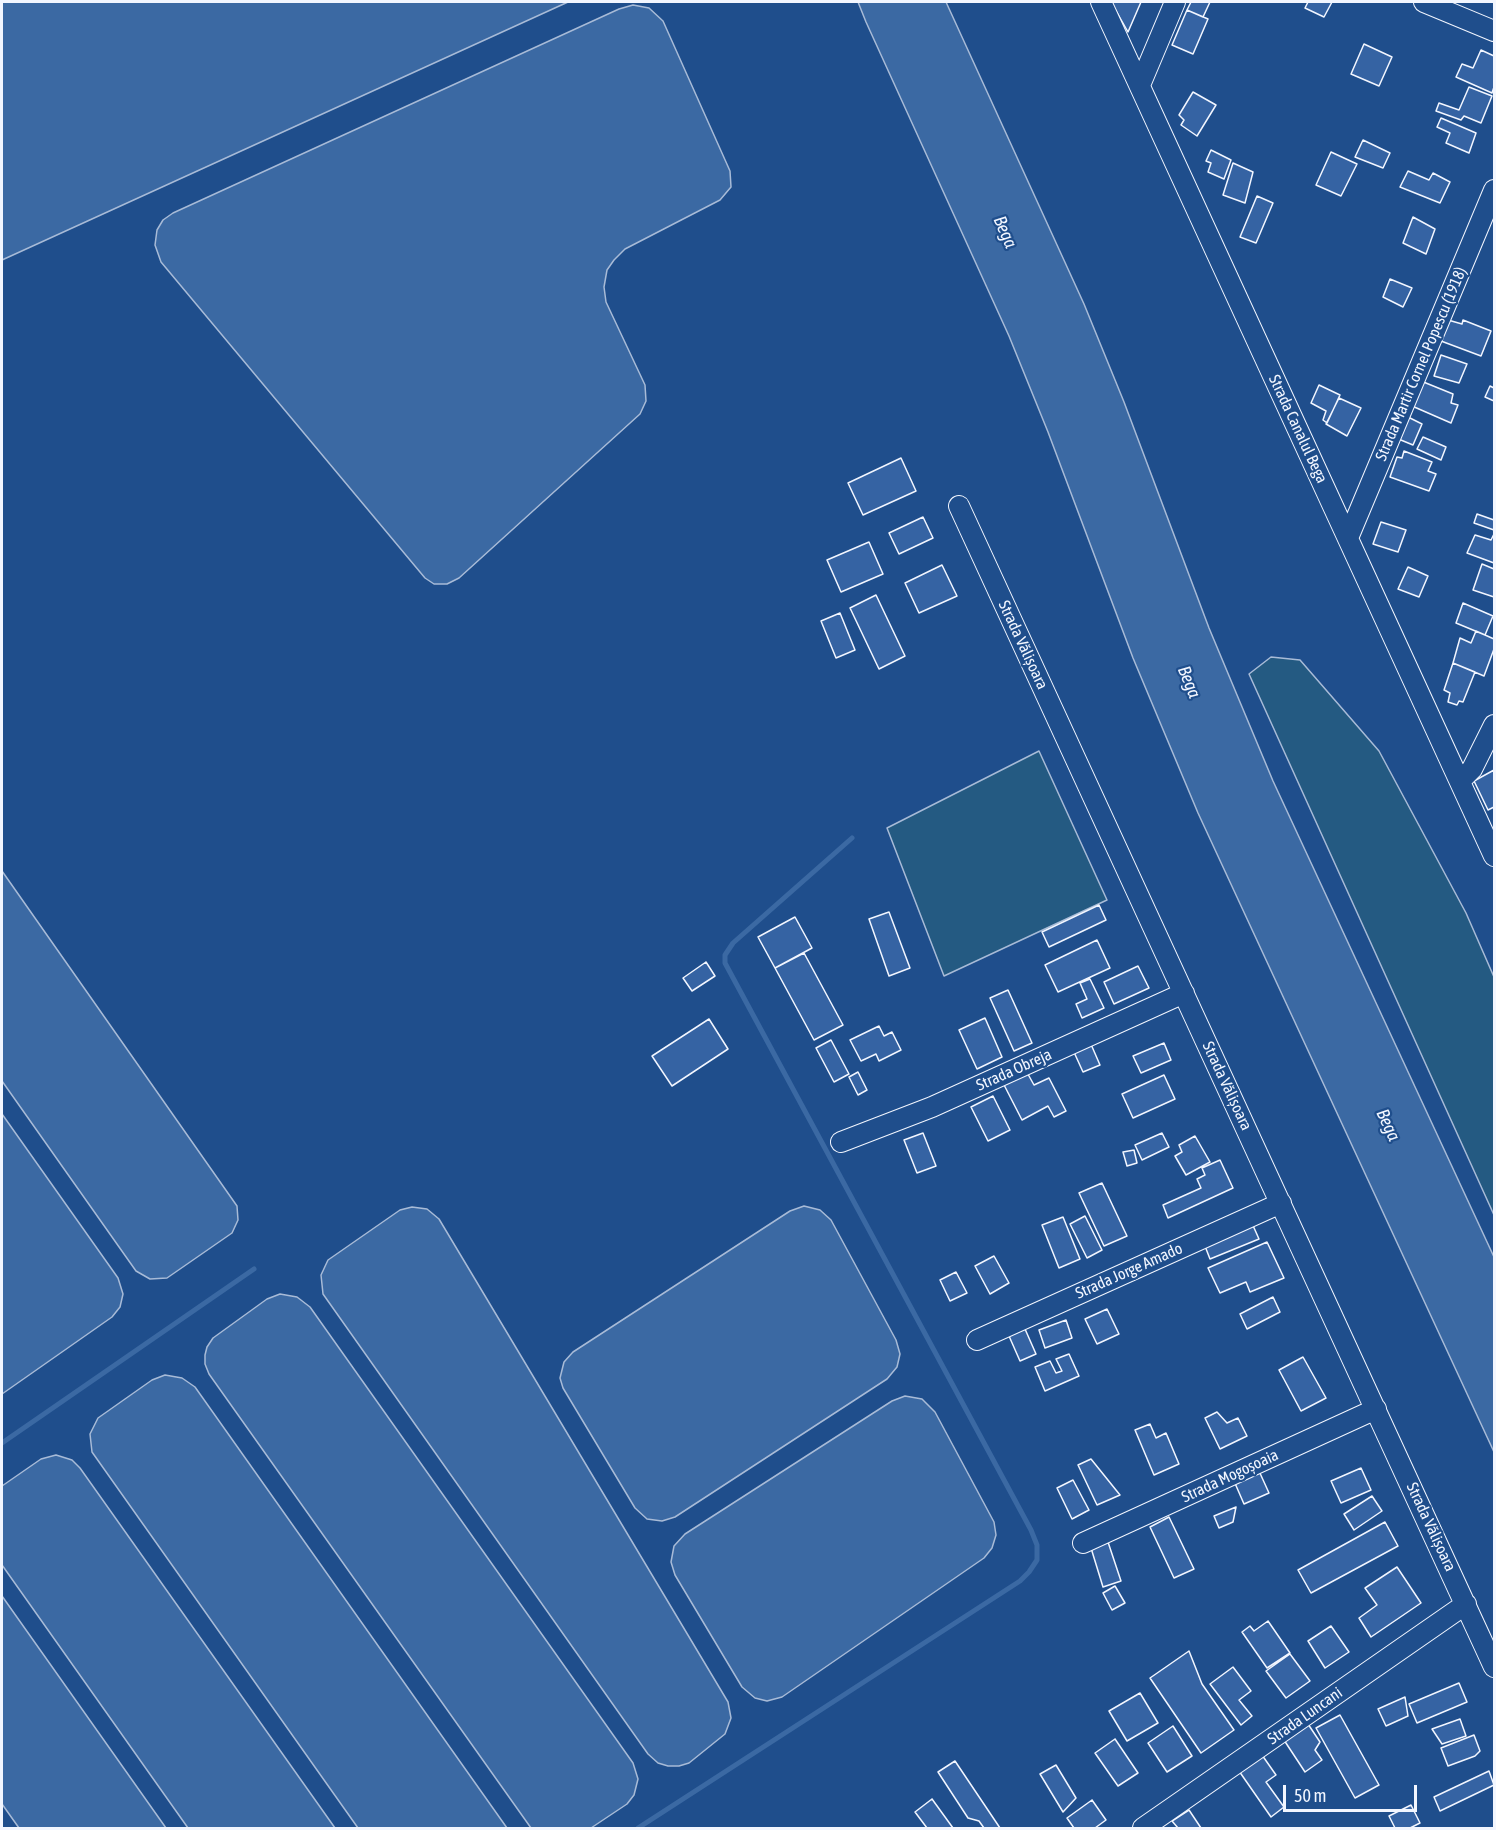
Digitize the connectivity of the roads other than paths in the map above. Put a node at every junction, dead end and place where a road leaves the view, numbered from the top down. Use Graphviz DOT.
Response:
graph roads {
  1 [pos="1101,2"];
  2 [pos="1175,2"];
  3 [pos="1424,2"];
  4 [pos="1494,31"];
  5 [pos="1140,85"];
  6 [pos="1494,190"];
  7 [pos="959,506"];
  8 [pos="1348,538"];
  9 [pos="1494,725"];
  10 [pos="1460,781"];
  11 [pos="1494,856"];
  12 [pos="1184,993"];
  13 [pos="841,1142"];
  14 [pos="1281,1203"];
  15 [pos="977,1340"];
  16 [pos="1376,1409"];
  17 [pos="1083,1543"];
  18 [pos="1466,1604"];
  19 [pos="1494,1667"];
  20 [pos="1143,1828"];
  1 -- 5 [label="street, Strada Canalul Bega"];
  2 -- 5 [label="street"];
  3 -- 4 [label="street"];
  5 -- 8 [label="street, Strada Canalul Bega"];
  6 -- 8 [label="street, Strada Martir Cornel Popescu (1918)"];
  7 -- 12 [label="street, Strada Vălișoara"];
  8 -- 10 [label="street, Strada Canalul Bega"];
  9 -- 10 [label="street"];
  10 -- 11 [label="street, Strada Canalul Bega"];
  12 -- 13 [label="street, Strada Obreja"];
  12 -- 14 [label="street, Strada Vălișoara"];
  14 -- 15 [label="street, Strada Jorge Amado"];
  14 -- 16 [label="street, Strada Vălișoara"];
  16 -- 17 [label="street, Strada Mogoșoaia"];
  16 -- 18 [label="street, Strada Vălișoara"];
  18 -- 19 [label="street, Strada Vălișoara"];
  18 -- 20 [label="street, Strada Luncani"];
}
